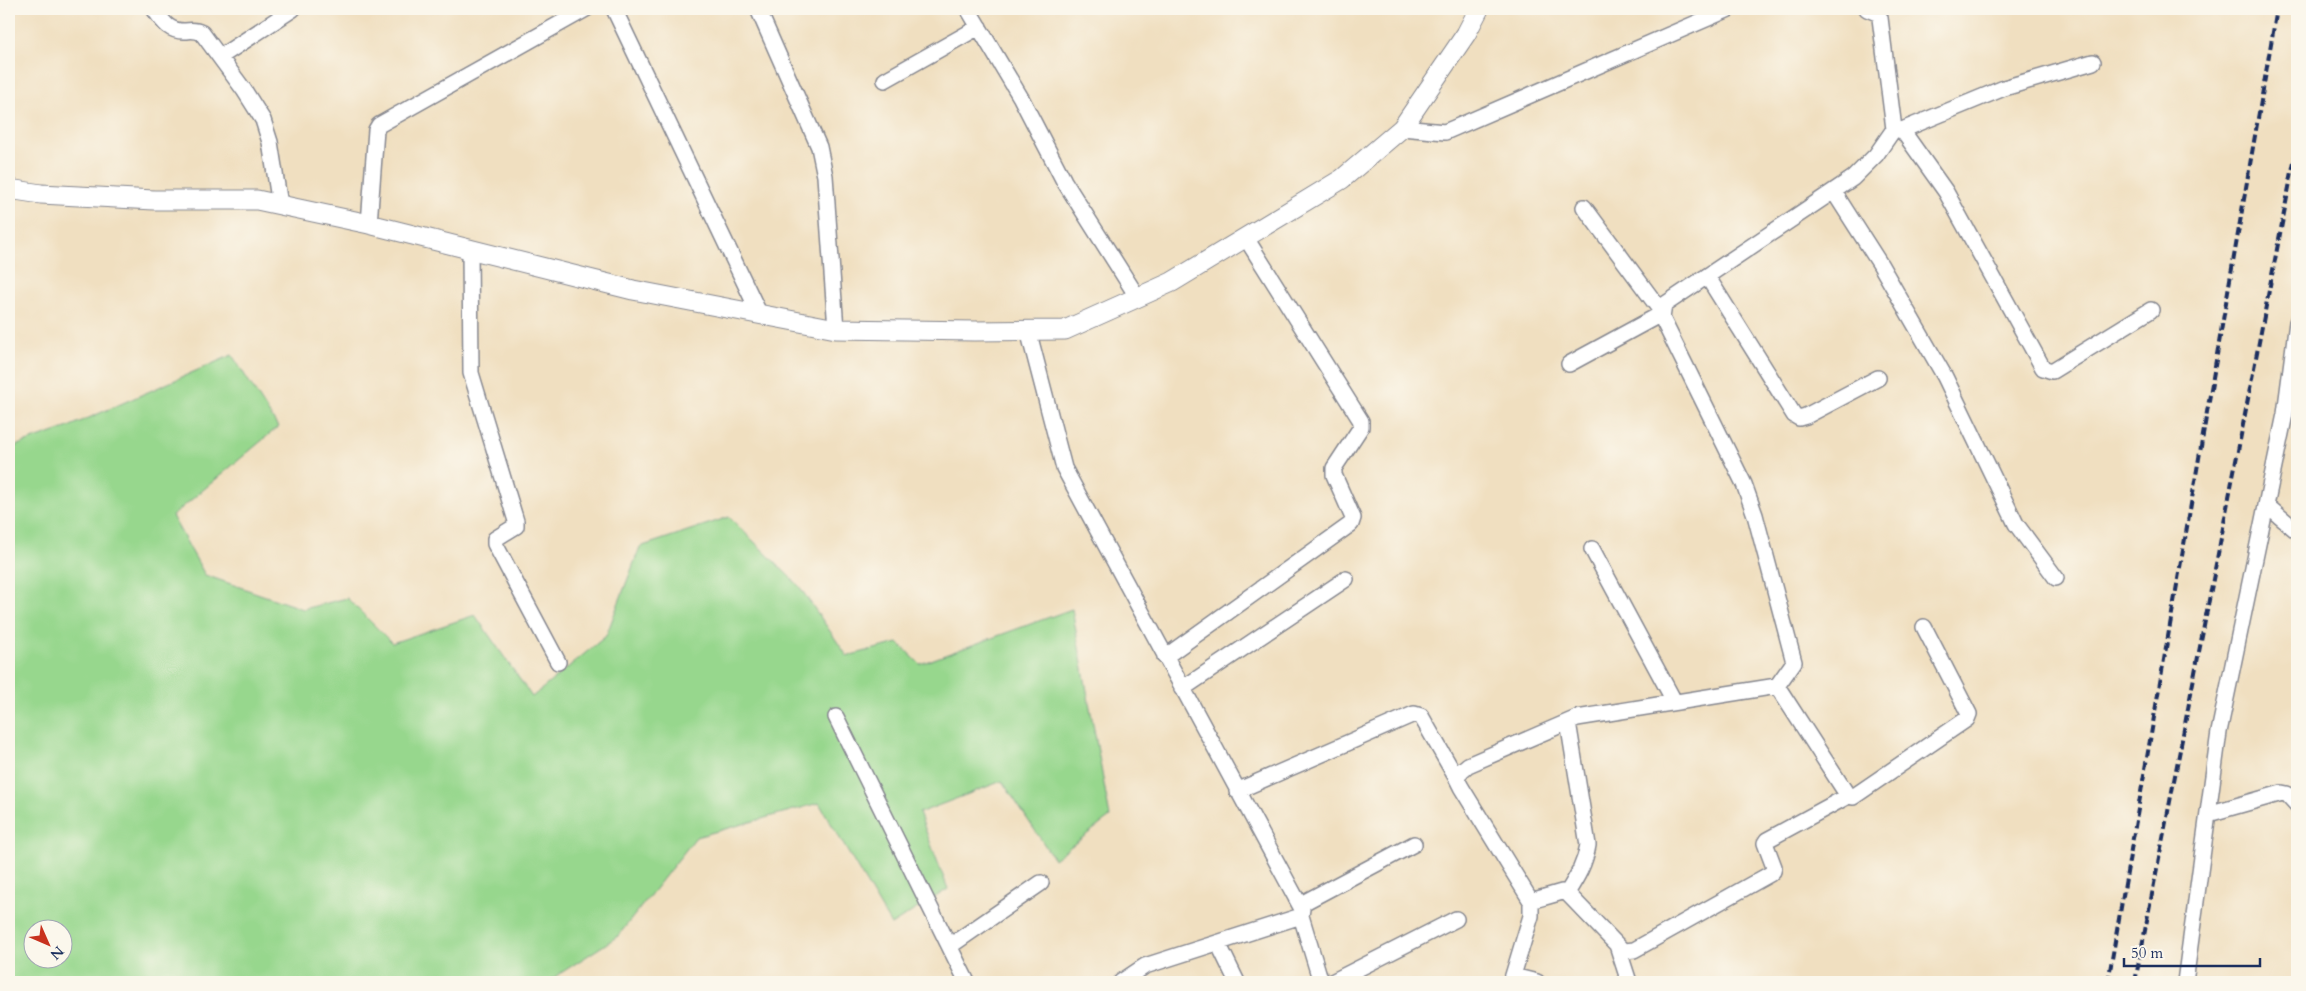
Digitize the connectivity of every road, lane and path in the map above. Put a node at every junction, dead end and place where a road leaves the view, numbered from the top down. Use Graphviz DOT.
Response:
graph roads {
  1 [pos="154,9"];
  2 [pos="293,9"];
  3 [pos="586,9"];
  4 [pos="614,9"];
  5 [pos="758,9"];
  6 [pos="968,9"];
  7 [pos="1479,9"];
  8 [pos="1729,9"];
  9 [pos="1867,9"];
  10 [pos="979,27"];
  11 [pos="220,57"];
  12 [pos="2093,62"];
  13 [pos="885,80"];
  14 [pos="1402,128"];
  15 [pos="1898,130"];
  16 [pos="9,189"];
  17 [pos="1834,192"];
  18 [pos="280,205"];
  19 [pos="1584,207"];
  20 [pos="370,224"];
  21 [pos="1246,238"];
  22 [pos="470,248"];
  23 [pos="1707,276"];
  24 [pos="1138,298"];
  25 [pos="2151,310"];
  26 [pos="1661,313"];
  27 [pos="760,315"];
  28 [pos="2297,322"];
  29 [pos="836,329"];
  30 [pos="1028,330"];
  31 [pos="1569,364"];
  32 [pos="1878,378"];
  33 [pos="2266,505"];
  34 [pos="2297,531"];
  35 [pos="1592,549"];
  36 [pos="2056,578"];
  37 [pos="1346,579"];
  38 [pos="1924,627"];
  39 [pos="1165,657"];
  40 [pos="558,662"];
  41 [pos="1777,686"];
  42 [pos="1182,689"];
  43 [pos="1674,701"];
  44 [pos="836,716"];
  45 [pos="1568,722"];
  46 [pos="1457,779"];
  47 [pos="1237,791"];
  48 [pos="1848,796"];
  49 [pos="2297,805"];
  50 [pos="2208,814"];
  51 [pos="1414,844"];
  52 [pos="1041,883"];
  53 [pos="1567,893"];
  54 [pos="1531,901"];
  55 [pos="1301,910"];
  56 [pos="1456,920"];
  57 [pos="1218,943"];
  58 [pos="1617,945"];
  59 [pos="950,946"];
  60 [pos="1512,979"];
  61 [pos="968,982"];
  62 [pos="1120,982"];
  63 [pos="1237,982"];
  64 [pos="1321,982"];
  65 [pos="1332,982"];
  66 [pos="1537,982"];
  67 [pos="1629,982"];
  68 [pos="2185,982"];
  1 -- 11 [label="street"];
  2 -- 11 [label="street"];
  3 -- 20 [label="street"];
  4 -- 27 [label="street"];
  5 -- 29 [label="street"];
  6 -- 10 [label="street"];
  7 -- 14 [label="street"];
  8 -- 14 [label="street"];
  9 -- 15 [label="street"];
  10 -- 13 [label="street"];
  10 -- 24 [label="street"];
  11 -- 18 [label="street"];
  12 -- 15 [label="street"];
  14 -- 21 [label="street"];
  15 -- 17 [label="street"];
  15 -- 25 [label="street"];
  16 -- 18 [label="street"];
  17 -- 23 [label="street"];
  17 -- 36 [label="street"];
  18 -- 20 [label="street"];
  19 -- 26 [label="street"];
  20 -- 22 [label="street"];
  21 -- 24 [label="street"];
  21 -- 39 [label="street"];
  22 -- 27 [label="street"];
  22 -- 40 [label="street"];
  23 -- 26 [label="street"];
  23 -- 32 [label="street"];
  24 -- 30 [label="street"];
  26 -- 31 [label="street"];
  26 -- 41 [label="street"];
  27 -- 29 [label="street"];
  28 -- 33 [label="street"];
  29 -- 30 [label="street"];
  30 -- 39 [label="street"];
  33 -- 34 [label="street"];
  33 -- 50 [label="street"];
  35 -- 43 [label="street"];
  37 -- 42 [label="street"];
  38 -- 48 [label="street"];
  39 -- 42 [label="street"];
  41 -- 43 [label="street"];
  41 -- 48 [label="street"];
  42 -- 47 [label="street"];
  43 -- 45 [label="street"];
  44 -- 59 [label="street"];
  45 -- 46 [label="street"];
  45 -- 53 [label="street"];
  46 -- 47 [label="street"];
  46 -- 54 [label="street"];
  47 -- 55 [label="street"];
  48 -- 58 [label="street"];
  49 -- 50 [label="street"];
  50 -- 68 [label="street"];
  51 -- 55 [label="street"];
  52 -- 59 [label="street"];
  53 -- 54 [label="street"];
  53 -- 58 [label="street"];
  54 -- 60 [label="street"];
  55 -- 57 [label="street"];
  55 -- 64 [label="street"];
  56 -- 65 [label="street"];
  57 -- 62 [label="street"];
  57 -- 63 [label="street"];
  58 -- 67 [label="street"];
  59 -- 61 [label="street"];
  60 -- 66 [label="street"];
}
